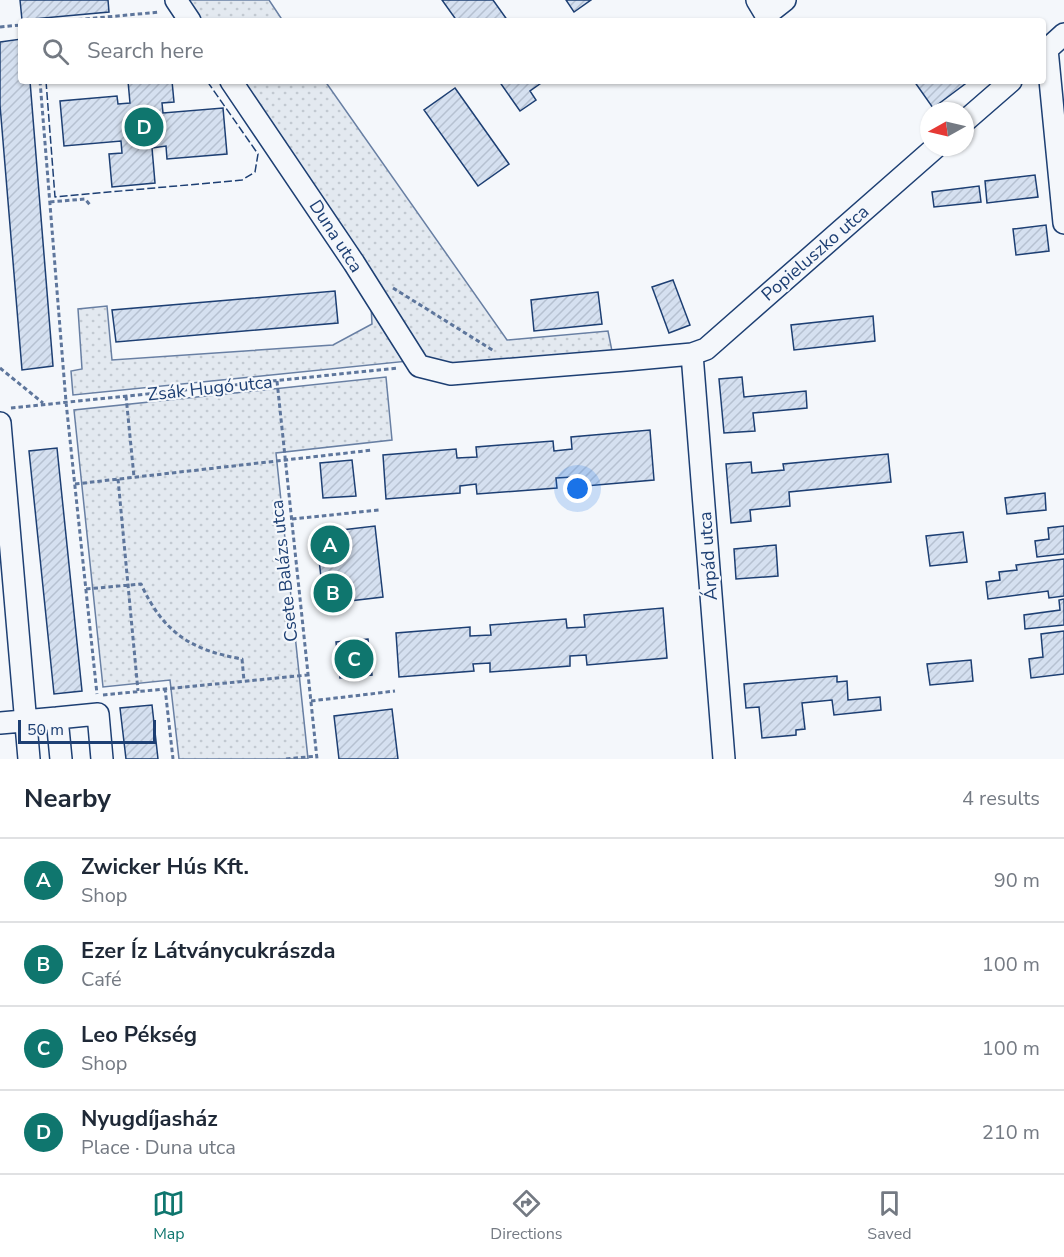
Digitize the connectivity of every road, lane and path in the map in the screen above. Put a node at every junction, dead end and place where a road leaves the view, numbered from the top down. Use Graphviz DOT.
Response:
graph roads {
  1 [pos="757,0"];
  2 [pos="785,0"];
  3 [pos="183,10"];
  4 [pos="96,18"];
  5 [pos="18,25"];
  6 [pos="0,27"];
  7 [pos="1064,34"];
  8 [pos="1046,50"];
  9 [pos="1046,60"];
  10 [pos="40,84"];
  11 [pos="233,84"];
  12 [pos="1008,84"];
  13 [pos="974,113"];
  14 [pos="926,156"];
  15 [pos="50,202"];
  16 [pos="90,205"];
  17 [pos="1064,223"];
  18 [pos="393,288"];
  19 [pos="692,354"];
  20 [pos="419,366"];
  21 [pos="0,368"];
  22 [pos="521,368"];
  23 [pos="277,381"];
  24 [pos="126,396"];
  25 [pos="66,402"];
  26 [pos="44,404"];
  27 [pos="4,416"];
  28 [pos="373,450"];
  29 [pos="286,460"];
  30 [pos="134,477"];
  31 [pos="118,479"];
  32 [pos="75,484"];
  33 [pos="379,510"];
  34 [pos="292,519"];
  35 [pos="128,585"];
  36 [pos="86,589"];
  37 [pos="308,675"];
  38 [pos="244,681"];
  39 [pos="165,688"];
  40 [pos="138,691"];
  41 [pos="395,691"];
  42 [pos="310,700"];
  43 [pos="57,718"];
  44 [pos="26,721"];
  45 [pos="0,723"];
  46 [pos="317,758"];
  47 [pos="29,759"];
  48 [pos="61,759"];
  49 [pos="102,759"];
  50 [pos="173,759"];
  51 [pos="286,759"];
  52 [pos="724,759"];
  1 -- 2 [label="street"];
  3 -- 4 [label="path"];
  5 -- 6 [label="path"];
  7 -- 8 [label="street"];
  9 -- 17 [label="street"];
  10 -- 15 [label="path"];
  11 -- 20 [label="street, Duna utca"];
  12 -- 13 [label="street"];
  14 -- 19 [label="street, Popieluszko utca"];
  15 -- 16 [label="path"];
  15 -- 25 [label="path"];
  18 -- 22 [label="path"];
  19 -- 22 [label="street"];
  19 -- 52 [label="street, Árpád utca"];
  20 -- 22 [label="street"];
  20 -- 23 [label="path, Zsák Hugó utca"];
  21 -- 26 [label="path"];
  23 -- 24 [label="path, Zsák Hugó utca"];
  23 -- 29 [label="path, Csete Balázs utca"];
  24 -- 25 [label="path, Zsák Hugó utca"];
  24 -- 30 [label="path"];
  25 -- 26 [label="path, Zsák Hugó utca"];
  25 -- 32 [label="path"];
  26 -- 27 [label="path, Zsák Hugó utca"];
  27 -- 44 [label="street"];
  28 -- 29 [label="path"];
  29 -- 30 [label="path"];
  29 -- 34 [label="path, Csete Balázs utca"];
  30 -- 31 [label="path"];
  31 -- 32 [label="path"];
  31 -- 35 [label="path"];
  32 -- 36 [label="path"];
  33 -- 34 [label="path"];
  34 -- 37 [label="path, Csete Balázs utca"];
  35 -- 36 [label="path"];
  35 -- 38 [label="path"];
  35 -- 40 [label="path"];
  36 -- 40 [label="path"];
  37 -- 38 [label="path"];
  37 -- 42 [label="path, Csete Balázs utca"];
  38 -- 39 [label="path"];
  39 -- 40 [label="path"];
  39 -- 50 [label="path"];
  41 -- 42 [label="path"];
  42 -- 46 [label="path, Csete Balázs utca"];
  43 -- 44 [label="street"];
  43 -- 48 [label="street"];
  43 -- 49 [label="street"];
  44 -- 45 [label="street"];
  44 -- 47 [label="street"];
  46 -- 51 [label="path"];
}
